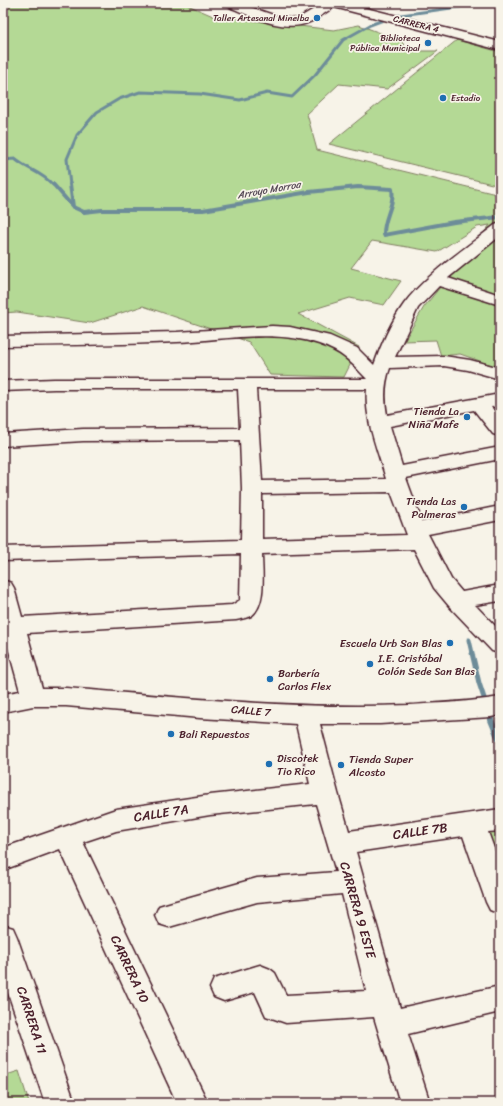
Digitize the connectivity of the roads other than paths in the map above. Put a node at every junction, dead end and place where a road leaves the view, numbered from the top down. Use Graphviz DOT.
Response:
graph roads {
  1 [pos="229,3"];
  2 [pos="332,3"];
  3 [pos="500,32"];
  4 [pos="487,42"];
  5 [pos="500,46"];
  6 [pos="500,228"];
  7 [pos="436,280"];
  8 [pos="500,300"];
  9 [pos="3,341"];
  10 [pos="500,374"];
  11 [pos="379,375"];
  12 [pos="247,384"];
  13 [pos="3,386"];
  14 [pos="500,400"];
  15 [pos="478,404"];
  16 [pos="379,422"];
  17 [pos="500,430"];
  18 [pos="250,434"];
  19 [pos="3,440"];
  20 [pos="500,453"];
  21 [pos="397,480"];
  22 [pos="252,488"];
  23 [pos="500,514"];
  24 [pos="418,536"];
  25 [pos="251,546"];
  26 [pos="3,554"];
  27 [pos="500,593"];
  28 [pos="4,594"];
  29 [pos="456,601"];
  30 [pos="14,626"];
  31 [pos="500,645"];
  32 [pos="34,697"];
  33 [pos="3,703"];
  34 [pos="492,707"];
  35 [pos="306,716"];
  36 [pos="326,793"];
  37 [pos="500,820"];
  38 [pos="472,824"];
  39 [pos="67,836"];
  40 [pos="339,843"];
  41 [pos="3,859"];
  42 [pos="352,882"];
  43 [pos="500,902"];
  44 [pos="169,915"];
  45 [pos="3,937"];
  46 [pos="10,981"];
  47 [pos="224,988"];
  48 [pos="500,999"];
  49 [pos="387,1013"];
  50 [pos="60,1103"];
  51 [pos="193,1103"];
  52 [pos="415,1103"];
  1 -- 2 [label="street"];
  2 -- 4 [label="street, CARRERA 4"];
  3 -- 4 [label="street"];
  4 -- 5 [label="street, CARRERA 4"];
  6 -- 7 [label="street"];
  7 -- 8 [label="street"];
  7 -- 11 [label="street"];
  9 -- 11 [label="street"];
  10 -- 11 [label="street"];
  11 -- 12 [label="street"];
  11 -- 16 [label="street"];
  12 -- 13 [label="street"];
  12 -- 18 [label="street"];
  14 -- 15 [label="street"];
  15 -- 16 [label="street"];
  15 -- 17 [label="street"];
  16 -- 21 [label="street"];
  18 -- 19 [label="street"];
  18 -- 22 [label="street"];
  20 -- 21 [label="street"];
  21 -- 22 [label="street"];
  21 -- 24 [label="street"];
  22 -- 25 [label="street"];
  23 -- 24 [label="street"];
  24 -- 25 [label="street"];
  24 -- 29 [label="street"];
  25 -- 26 [label="street"];
  25 -- 30 [label="street"];
  27 -- 29 [label="street"];
  28 -- 30 [label="street"];
  29 -- 31 [label="street"];
  30 -- 32 [label="street"];
  32 -- 33 [label="street, CALLE 7"];
  32 -- 35 [label="street, CALLE 7"];
  34 -- 35 [label="street, CALLE 7"];
  35 -- 36 [label="street, CARRERA 9 ESTE"];
  36 -- 39 [label="street, CALLE 7A"];
  36 -- 40 [label="street, CARRERA 9 ESTE"];
  37 -- 38 [label="street, CALLE 7B"];
  38 -- 40 [label="street, CALLE 7B"];
  38 -- 43 [label="street"];
  39 -- 41 [label="street, CALLE 7A"];
  39 -- 51 [label="street, CARRERA 10"];
  40 -- 42 [label="street, CARRERA 9 ESTE"];
  42 -- 44 [label="street"];
  42 -- 49 [label="street, CARRERA 9 ESTE"];
  45 -- 46 [label="street, CARRERA 11"];
  46 -- 50 [label="street, CARRERA 11"];
  47 -- 49 [label="street"];
  48 -- 49 [label="street"];
  49 -- 52 [label="street, CARRERA 9 ESTE"];
}
